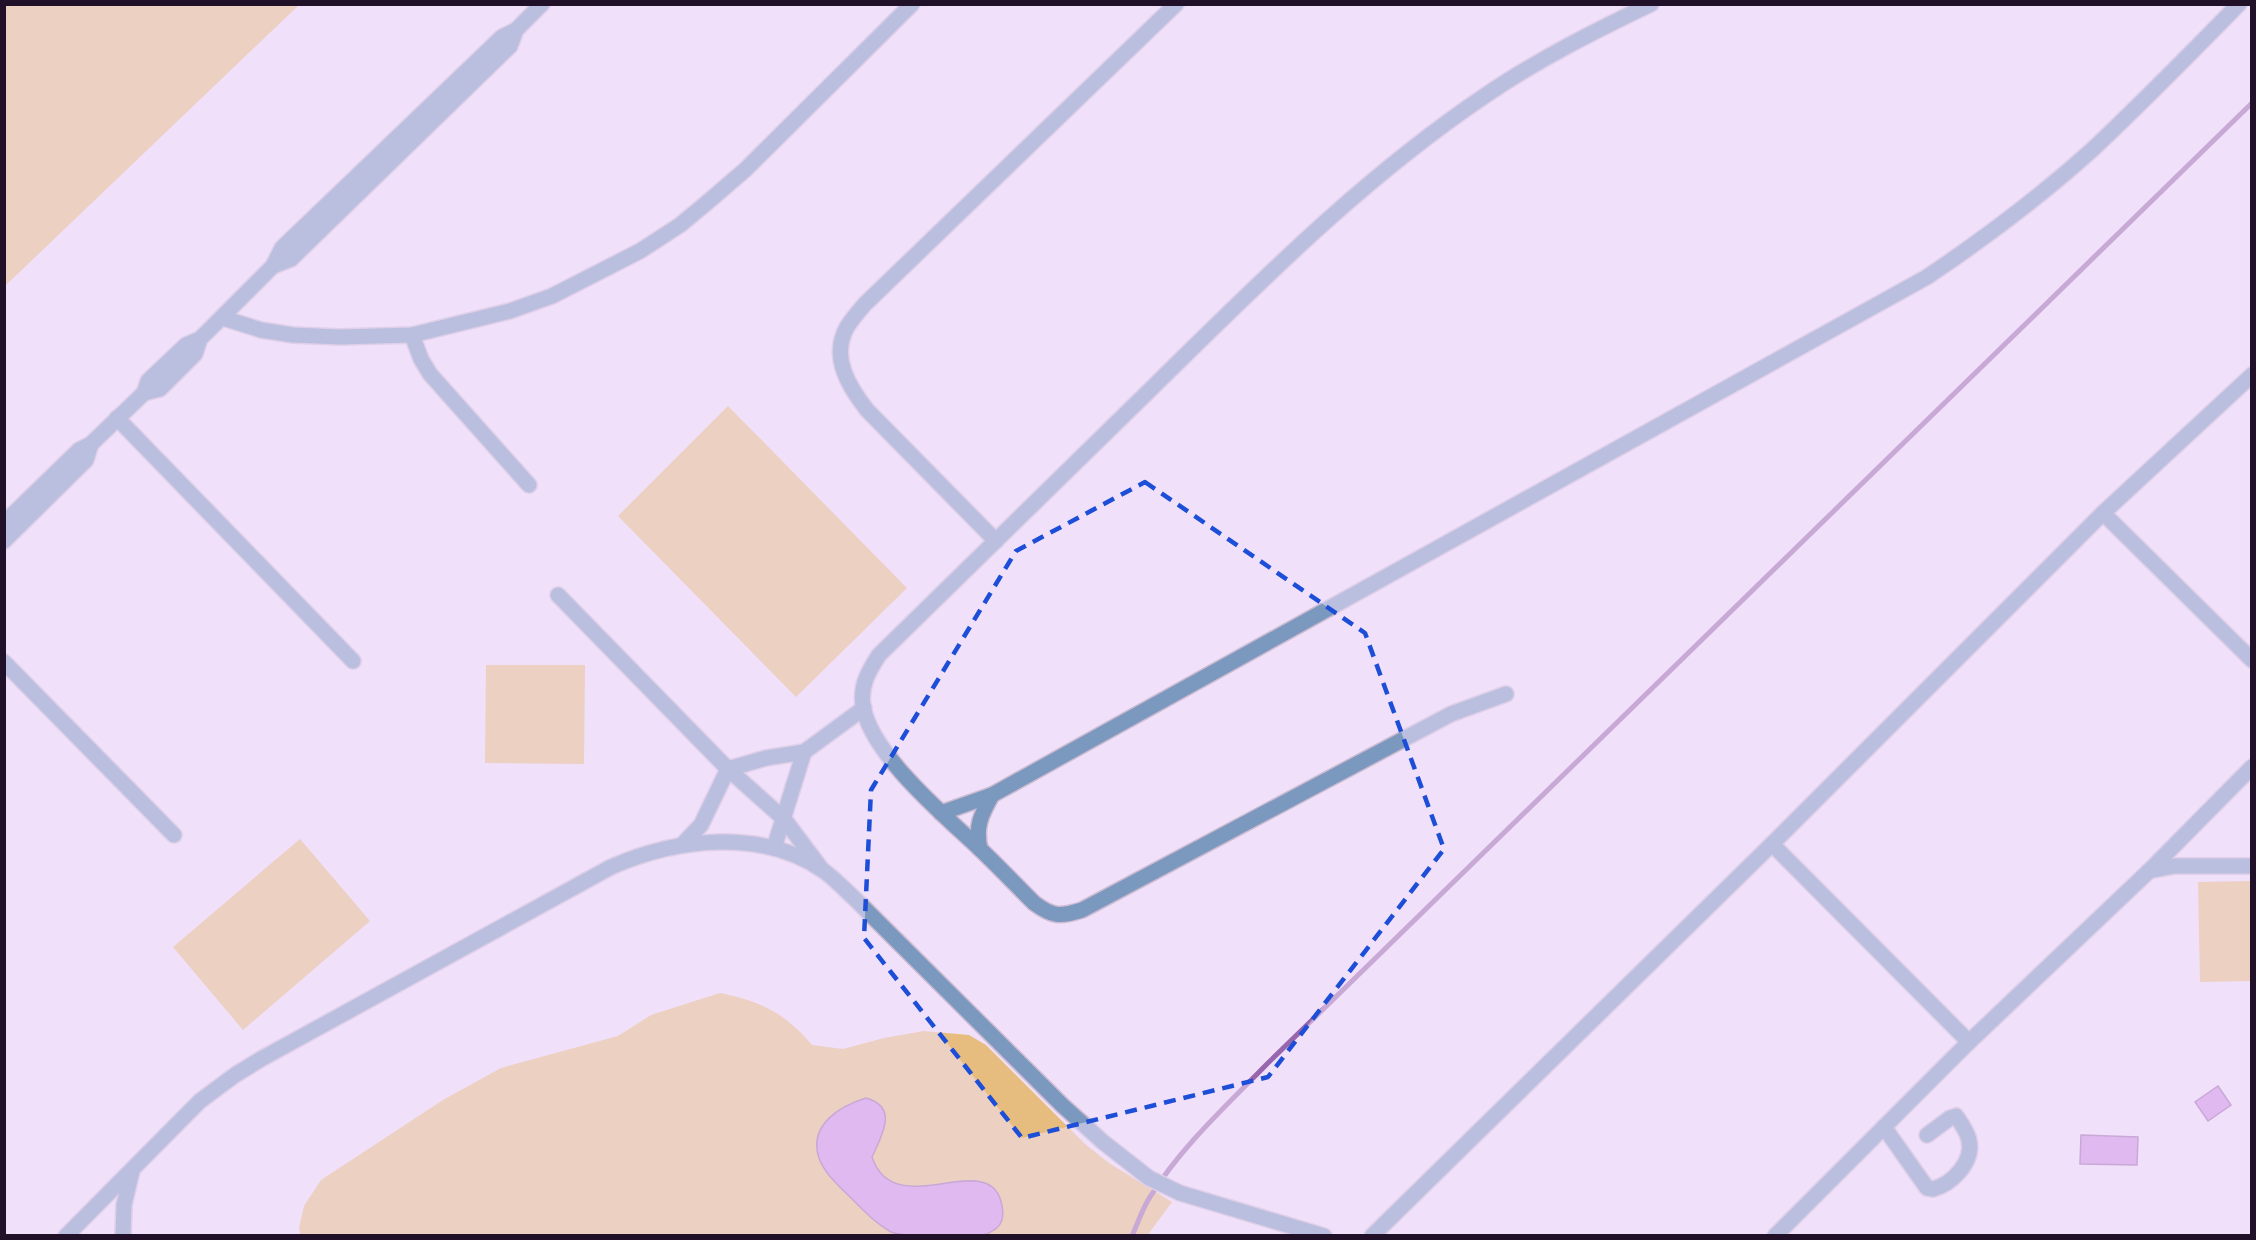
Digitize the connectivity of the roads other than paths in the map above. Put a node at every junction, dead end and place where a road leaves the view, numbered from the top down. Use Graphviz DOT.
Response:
graph roads {
  1 [pos="542,4"];
  2 [pos="912,4"];
  3 [pos="1176,4"];
  4 [pos="1651,4"];
  5 [pos="2239,4"];
  6 [pos="223,318"];
  7 [pos="412,335"];
  8 [pos="2252,375"];
  9 [pos="117,418"];
  10 [pos="91,444"];
  11 [pos="529,485"];
  12 [pos="2103,513"];
  13 [pos="4,523"];
  14 [pos="4,541"];
  15 [pos="996,541"];
  16 [pos="558,596"];
  17 [pos="2252,660"];
  18 [pos="353,661"];
  19 [pos="4,662"];
  20 [pos="1506,694"];
  21 [pos="864,708"];
  22 [pos="804,752"];
  23 [pos="2252,767"];
  24 [pos="728,770"];
  25 [pos="992,795"];
  26 [pos="940,813"];
  27 [pos="784,819"];
  28 [pos="174,835"];
  29 [pos="1772,844"];
  30 [pos="682,845"];
  31 [pos="774,848"];
  32 [pos="980,849"];
  33 [pos="2252,866"];
  34 [pos="824,871"];
  35 [pos="2149,871"];
  36 [pos="1969,1042"];
  37 [pos="1884,1127"];
  38 [pos="1927,1135"];
  39 [pos="133,1169"];
  40 [pos="66,1236"];
  41 [pos="123,1236"];
  42 [pos="1324,1236"];
  43 [pos="1372,1236"];
  44 [pos="1775,1236"];
  1 -- 6 [label="street"];
  2 -- 7 [label="street"];
  3 -- 15 [label="street"];
  4 -- 15 [label="street"];
  5 -- 25 [label="street"];
  6 -- 7 [label="street"];
  6 -- 9 [label="street"];
  7 -- 11 [label="street"];
  8 -- 12 [label="street"];
  9 -- 10 [label="street"];
  9 -- 18 [label="street"];
  10 -- 13 [label="street"];
  10 -- 14 [label="street"];
  12 -- 17 [label="street"];
  12 -- 29 [label="street"];
  15 -- 21 [label="street"];
  16 -- 24 [label="street"];
  19 -- 28 [label="street"];
  20 -- 32 [label="street"];
  21 -- 22 [label="street"];
  21 -- 26 [label="street"];
  22 -- 24 [label="street"];
  22 -- 27 [label="street"];
  23 -- 35 [label="street"];
  24 -- 27 [label="street"];
  24 -- 30 [label="street"];
  25 -- 26 [label="street"];
  25 -- 32 [label="street"];
  26 -- 32 [label="street"];
  27 -- 31 [label="street"];
  27 -- 34 [label="street"];
  29 -- 36 [label="street"];
  29 -- 43 [label="street"];
  30 -- 31 [label="street"];
  30 -- 39 [label="street"];
  31 -- 34 [label="street"];
  33 -- 35 [label="street"];
  34 -- 42 [label="street"];
  35 -- 36 [label="street"];
  36 -- 37 [label="street"];
  37 -- 38 [label="street"];
  37 -- 44 [label="street"];
  39 -- 40 [label="street"];
  39 -- 41 [label="street"];
}
